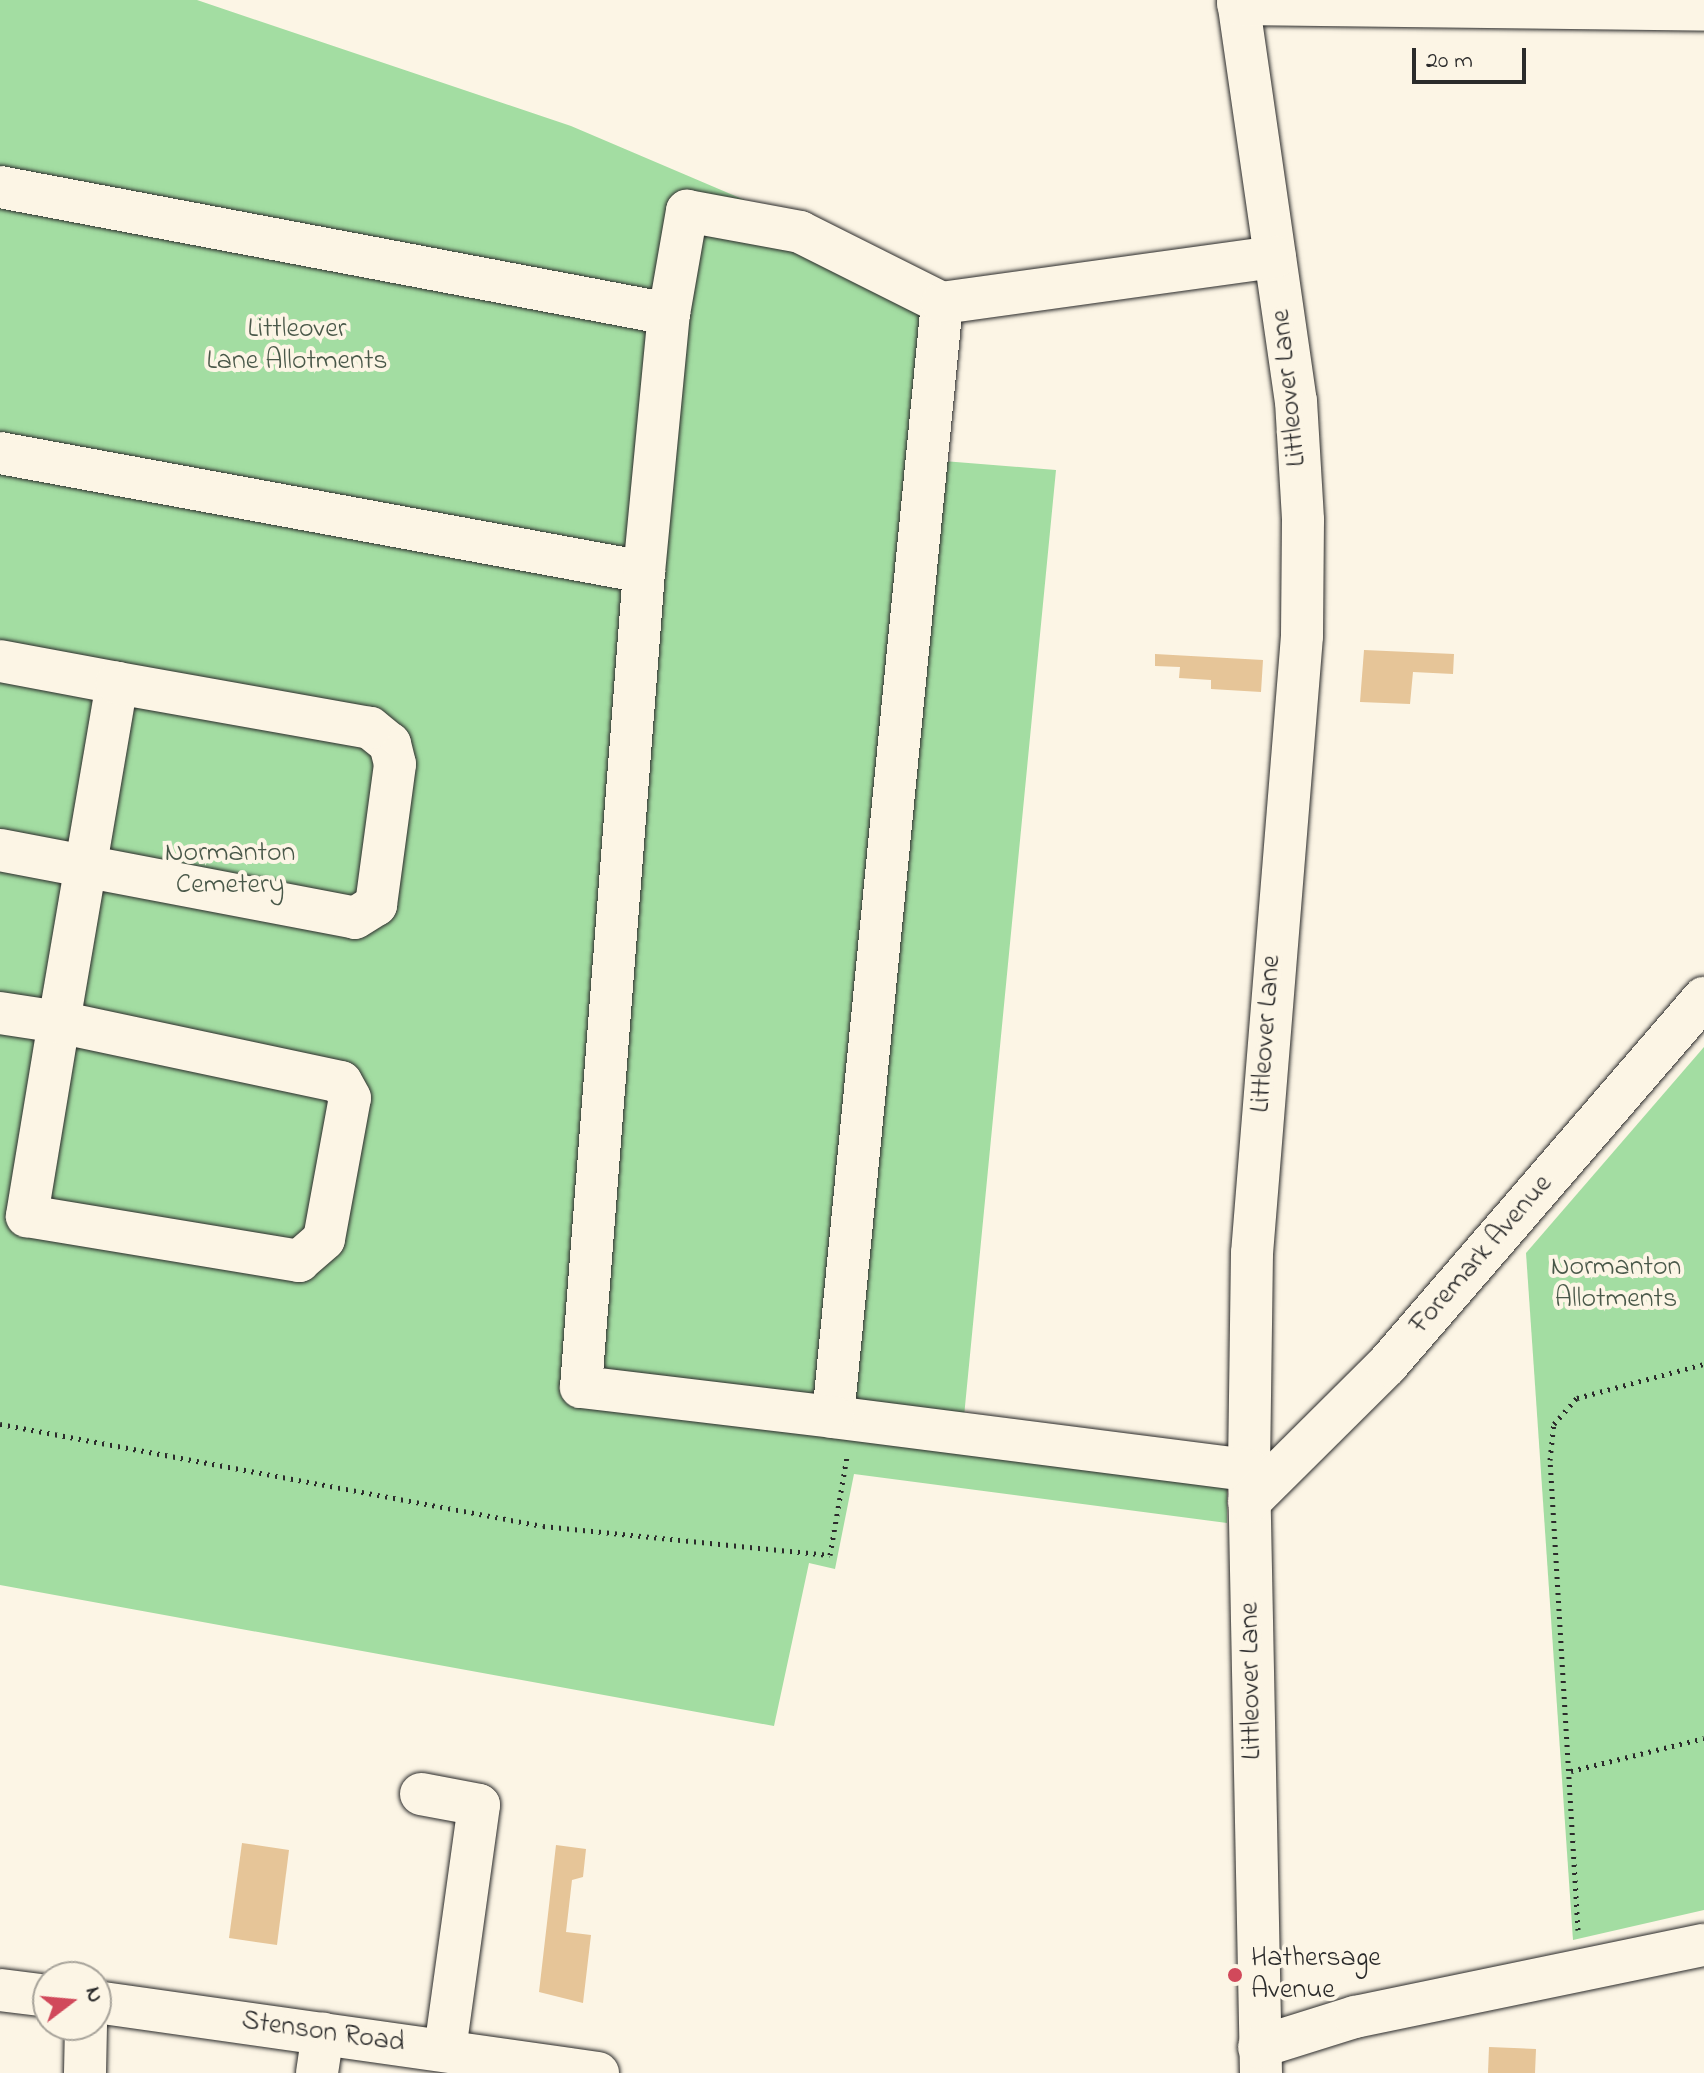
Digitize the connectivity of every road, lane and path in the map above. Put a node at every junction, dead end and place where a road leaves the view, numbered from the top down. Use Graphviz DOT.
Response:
graph roads {
  1 [pos="1238,2"];
  2 [pos="1704,10"];
  3 [pos="0,187"];
  4 [pos="1275,257"];
  5 [pos="942,303"];
  6 [pos="669,314"];
  7 [pos="0,453"];
  8 [pos="644,572"];
  9 [pos="0,661"];
  10 [pos="117,683"];
  11 [pos="0,850"];
  12 [pos="86,865"];
  13 [pos="1704,998"];
  14 [pos="0,1013"];
  15 [pos="59,1022"];
  16 [pos="14,1214"];
  17 [pos="1704,1364"];
  18 [pos="843,1419"];
  19 [pos="0,1424"];
  20 [pos="1249,1486"];
  21 [pos="1704,1738"];
  22 [pos="1571,1771"];
  23 [pos="421,1794"];
  24 [pos="1704,1945"];
  25 [pos="1580,1971"];
  26 [pos="0,1990"];
  27 [pos="32,1994"];
  28 [pos="112,2006"];
  29 [pos="86,2041"];
  30 [pos="445,2051"];
  31 [pos="320,2053"];
  32 [pos="1260,2060"];
  33 [pos="85,2073"];
  34 [pos="598,2073"];
  1 -- 2 [label="street"];
  1 -- 4 [label="street, Littleover Lane"];
  3 -- 6 [label="street"];
  4 -- 5 [label="street"];
  4 -- 20 [label="street, Littleover Lane"];
  5 -- 6 [label="street"];
  5 -- 18 [label="street"];
  6 -- 8 [label="street"];
  7 -- 8 [label="street"];
  8 -- 18 [label="street"];
  9 -- 10 [label="street"];
  10 -- 12 [label="street"];
  10 -- 12 [label="street"];
  11 -- 12 [label="street"];
  12 -- 15 [label="street"];
  13 -- 20 [label="street, Foremark Avenue"];
  14 -- 15 [label="street"];
  15 -- 16 [label="street"];
  15 -- 16 [label="street"];
  17 -- 22 [label="path"];
  18 -- 19 [label="path"];
  18 -- 20 [label="street"];
  20 -- 32 [label="street, Littleover Lane"];
  21 -- 22 [label="path"];
  22 -- 25 [label="path"];
  23 -- 30 [label="street"];
  24 -- 25 [label="street"];
  25 -- 32 [label="street"];
  26 -- 27 [label="street"];
  28 -- 31 [label="street, Stenson Road"];
  29 -- 33 [label="street"];
  30 -- 31 [label="street, Stenson Road"];
  30 -- 34 [label="street, Stenson Road"];
}
